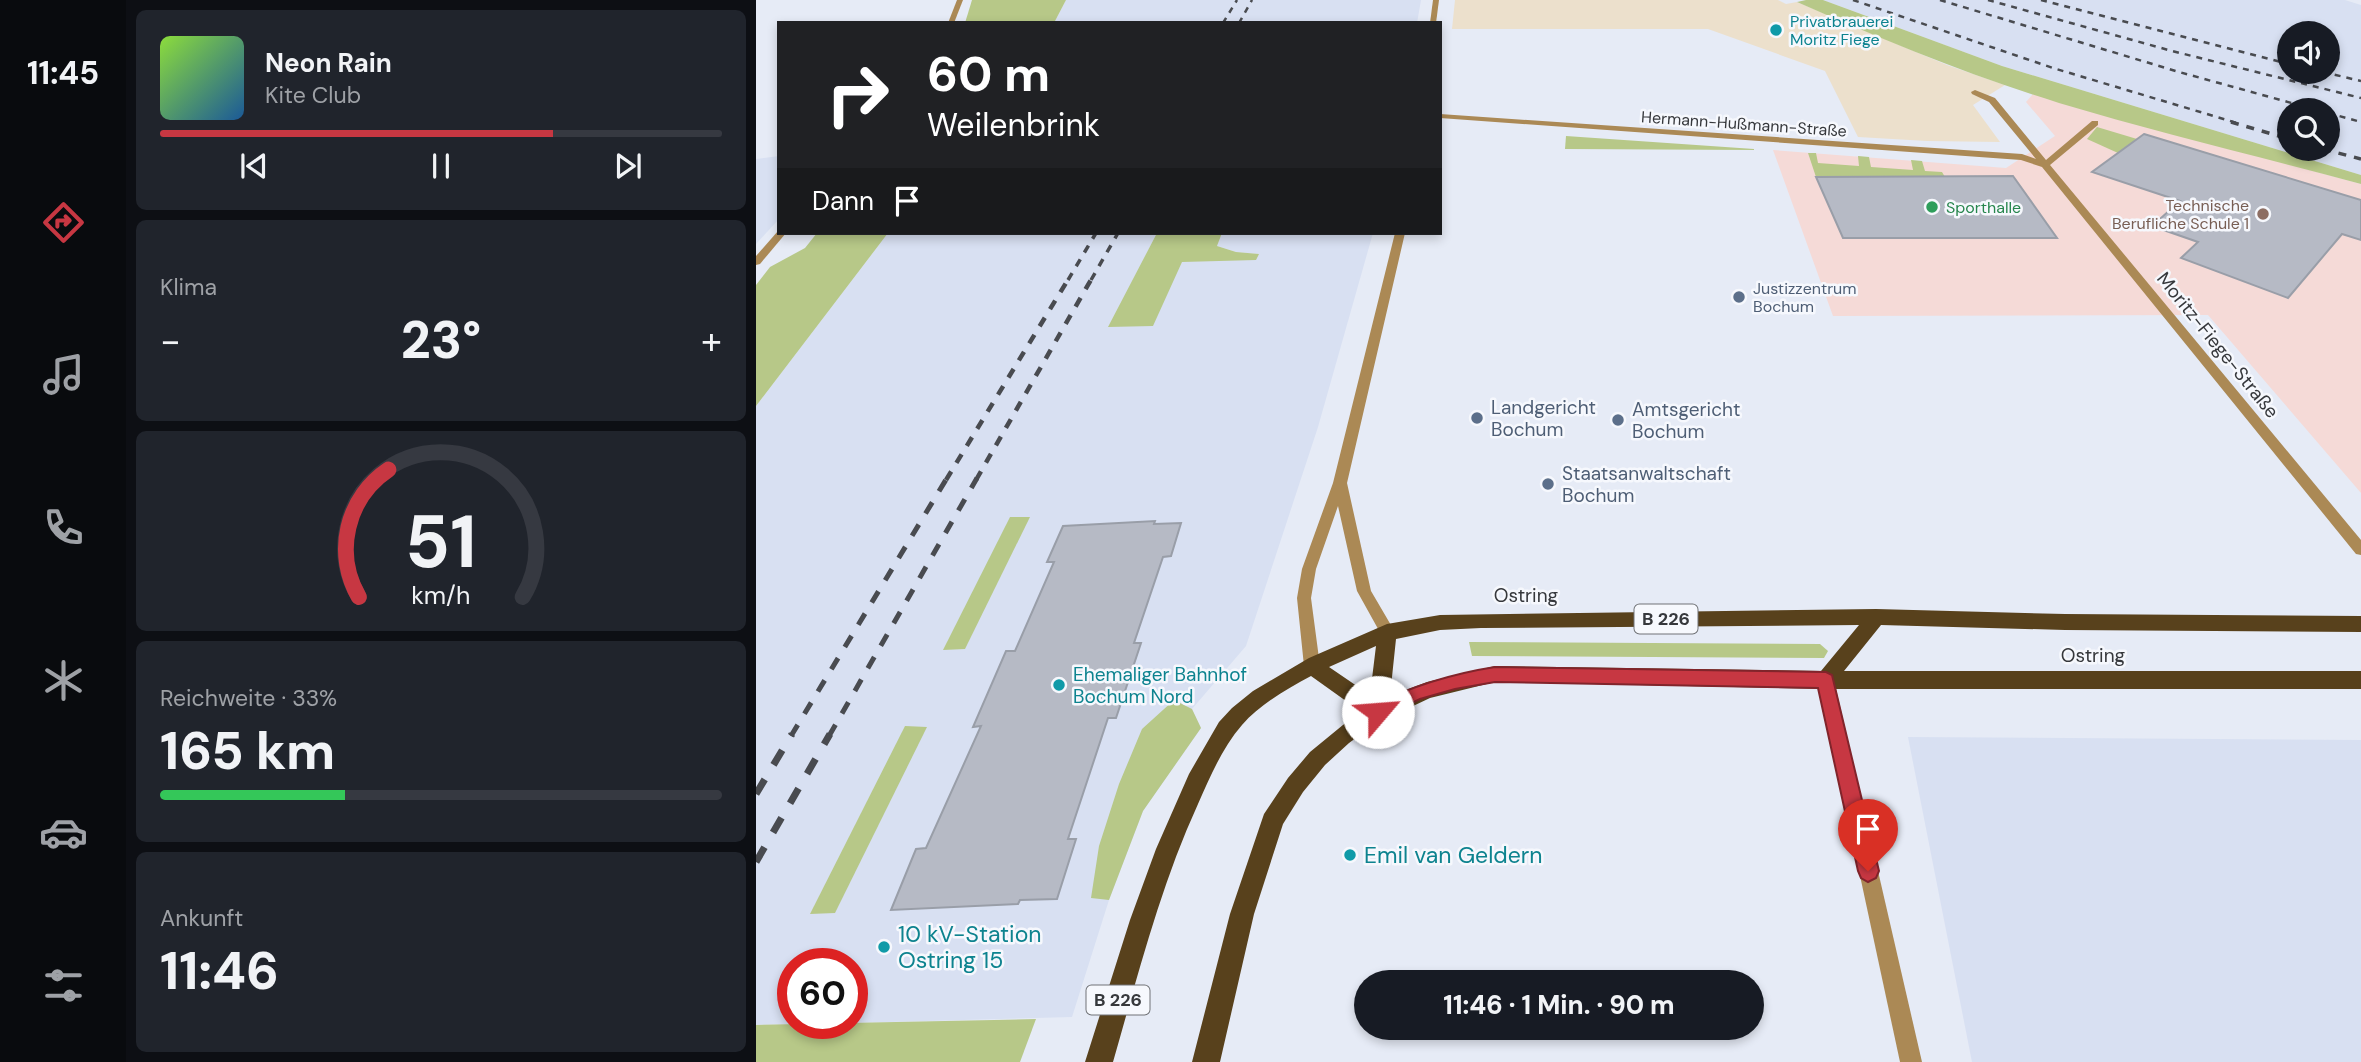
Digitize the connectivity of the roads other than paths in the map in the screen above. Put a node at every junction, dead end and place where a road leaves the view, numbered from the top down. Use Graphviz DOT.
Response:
graph roads {
  1 [pos="960,0"];
  2 [pos="1436,0"];
  3 [pos="952,21"];
  4 [pos="1433,21"];
  5 [pos="1975,92"];
  6 [pos="1442,116"];
  7 [pos="2095,123"];
  8 [pos="2045,165"];
  9 [pos="779,235"];
  10 [pos="1400,235"];
  11 [pos="756,262"];
  12 [pos="1340,483"];
  13 [pos="2361,550"];
  14 [pos="1876,617"];
  15 [pos="2361,624"];
  16 [pos="1387,632"];
  17 [pos="1312,666"];
  18 [pos="1826,680"];
  19 [pos="2361,680"];
  20 [pos="1378,712"];
  21 [pos="1099,1062"];
  22 [pos="1206,1062"];
  23 [pos="1911,1062"];
  1 -- 3 [label="street"];
  2 -- 4 [label="street"];
  5 -- 8 [label="street, Moritz-Fiege-Straße"];
  6 -- 8 [label="street, Hermann-Hußmann-Straße"];
  7 -- 8 [label="street"];
  8 -- 13 [label="street, Moritz-Fiege-Straße"];
  9 -- 11 [label="street"];
  10 -- 12 [label="street"];
  12 -- 16 [label="street"];
  12 -- 17 [label="street"];
  14 -- 15 [label="main road, Ostring / B 226"];
  14 -- 16 [label="main road, Ostring / B 226"];
  14 -- 18 [label="main road"];
  16 -- 17 [label="main road, Ostring / B 226"];
  16 -- 20 [label="main road"];
  17 -- 20 [label="main road"];
  17 -- 21 [label="main road, Ostring / B 226"];
  18 -- 19 [label="main road, Ostring"];
  18 -- 20 [label="main road, Ostring"];
  18 -- 23 [label="street"];
  20 -- 22 [label="main road, Ostring"];
}
